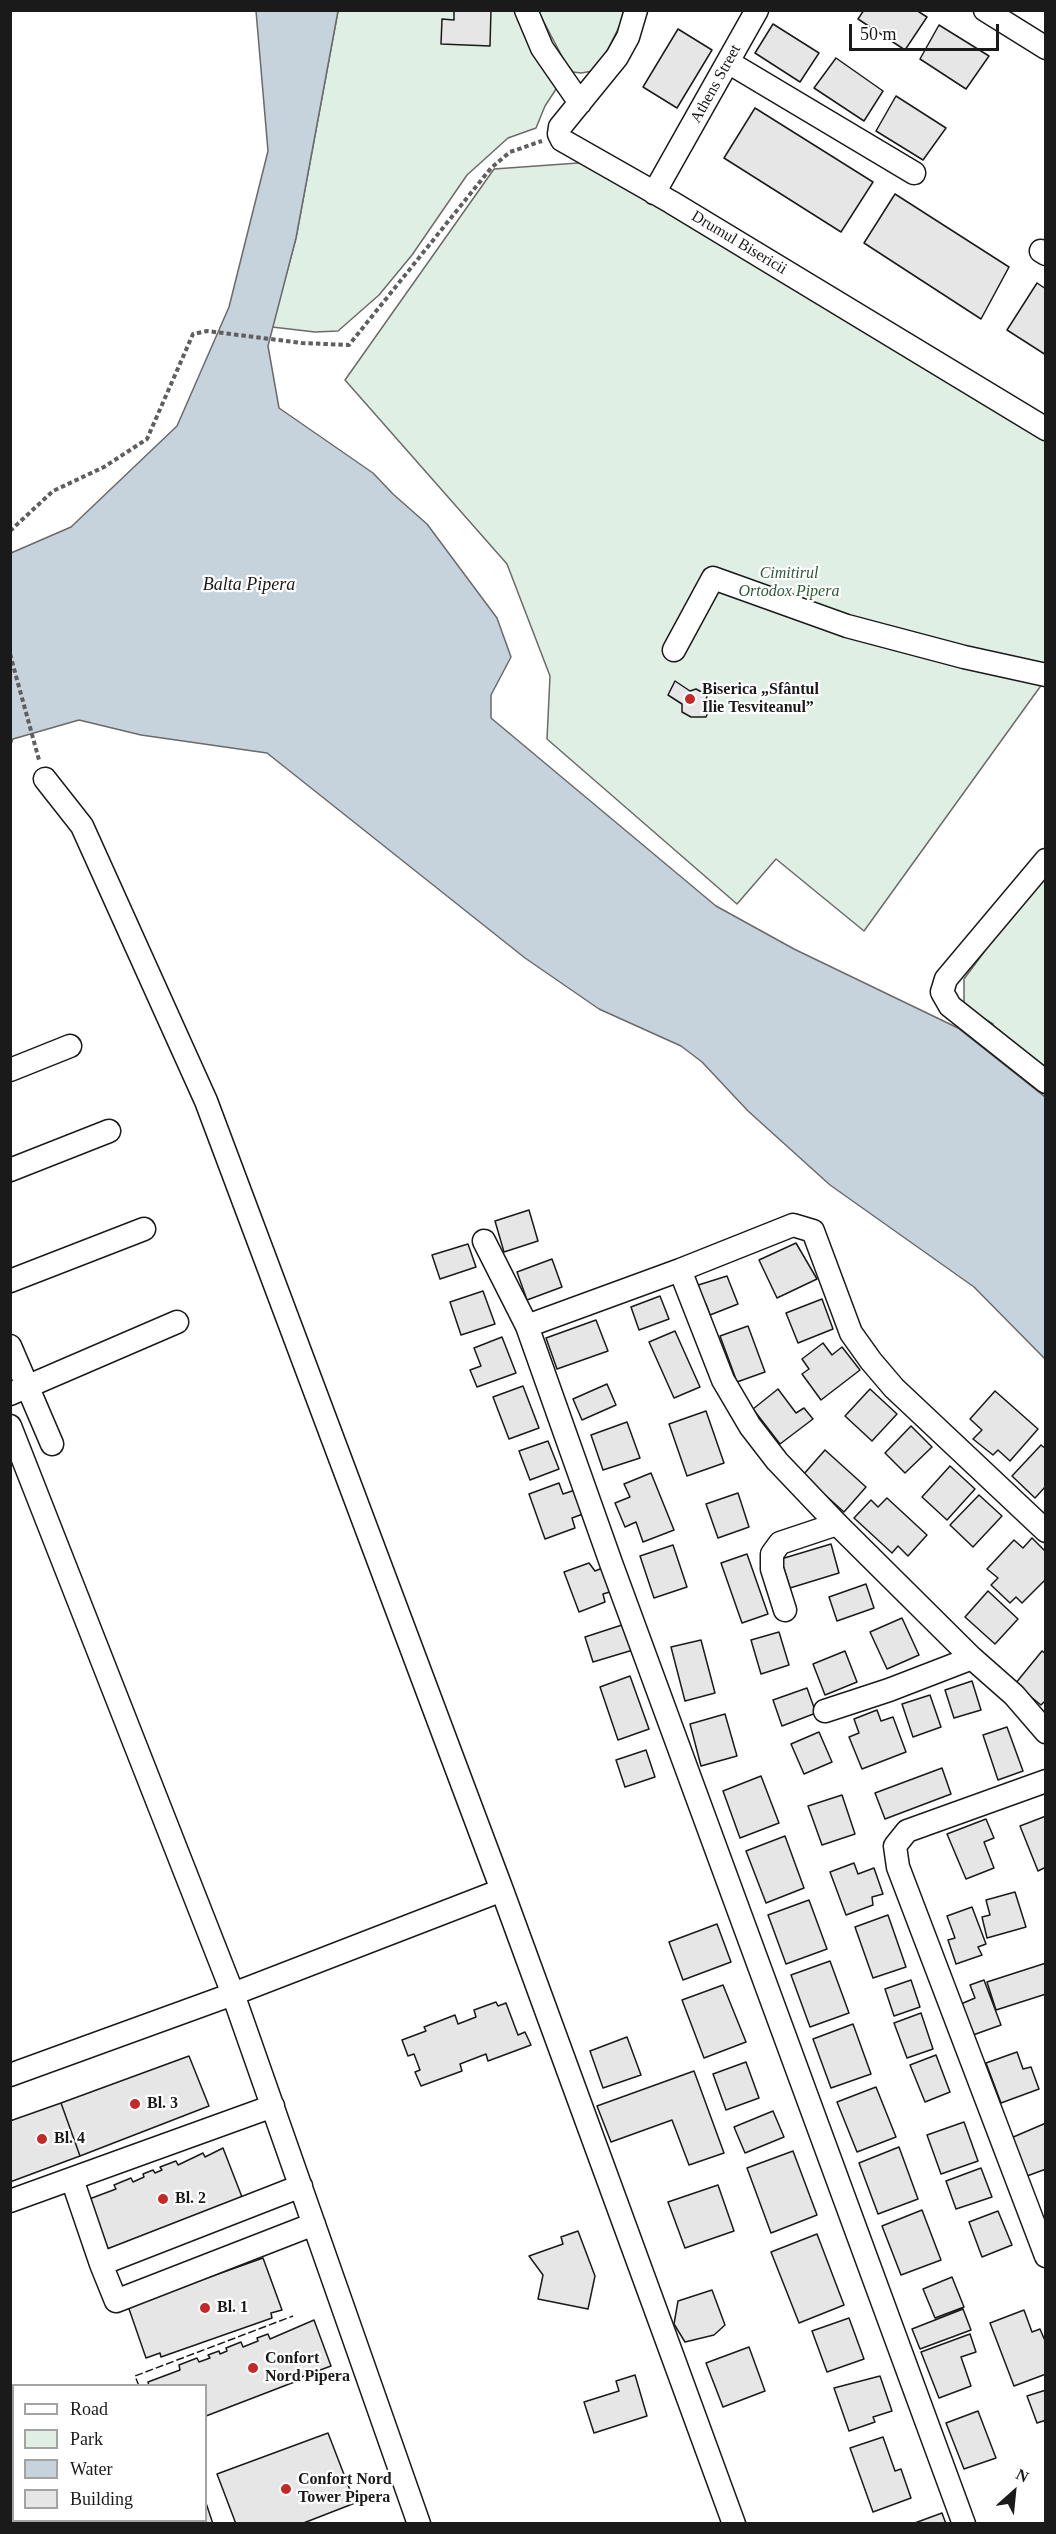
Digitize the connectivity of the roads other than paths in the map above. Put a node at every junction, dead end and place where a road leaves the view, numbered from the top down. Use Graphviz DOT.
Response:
graph roads {
  1 [pos="526,10"];
  2 [pos="636,10"];
  3 [pos="757,10"];
  4 [pos="985,10"];
  5 [pos="1046,48"];
  6 [pos="728,62"];
  7 [pos="580,103"];
  8 [pos="914,173"];
  9 [pos="654,193"];
  10 [pos="1046,429"];
  11 [pos="674,650"];
  12 [pos="1046,675"];
  13 [pos="45,779"];
  14 [pos="1046,860"];
  15 [pos="70,1046"];
  16 [pos="10,1070"];
  17 [pos="1046,1082"];
  18 [pos="109,1131"];
  19 [pos="10,1170"];
  20 [pos="144,1229"];
  21 [pos="484,1241"];
  22 [pos="680,1270"];
  23 [pos="10,1281"];
  24 [pos="177,1322"];
  25 [pos="527,1326"];
  26 [pos="10,1346"];
  27 [pos="19,1390"];
  28 [pos="10,1426"];
  29 [pos="52,1444"];
  30 [pos="837,1524"];
  31 [pos="1046,1531"];
  32 [pos="785,1610"];
  33 [pos="972,1658"];
  34 [pos="825,1712"];
  35 [pos="1046,1732"];
  36 [pos="1046,1781"];
  37 [pos="502,1890"];
  38 [pos="233,1994"];
  39 [pos="10,2075"];
  40 [pos="273,2106"];
  41 [pos="72,2179"];
  42 [pos="301,2186"];
  43 [pos="10,2201"];
  44 [pos="314,2224"];
  45 [pos="1046,2256"];
  46 [pos="101,2265"];
  47 [pos="419,2523"];
  48 [pos="734,2523"];
  49 [pos="964,2523"];
  1 -- 7 [label="street"];
  2 -- 7 [label="street"];
  3 -- 6 [label="street, Athens Street"];
  4 -- 5 [label="street"];
  6 -- 8 [label="street"];
  6 -- 9 [label="street, Athens Street"];
  7 -- 9 [label="street, Drumul Bisericii"];
  9 -- 10 [label="street, Drumul Bisericii"];
  11 -- 12 [label="street"];
  13 -- 37 [label="street"];
  14 -- 17 [label="street"];
  15 -- 16 [label="street"];
  18 -- 19 [label="street"];
  20 -- 23 [label="street"];
  21 -- 25 [label="street"];
  22 -- 25 [label="street"];
  22 -- 30 [label="street"];
  22 -- 31 [label="street"];
  24 -- 27 [label="street"];
  25 -- 49 [label="street"];
  26 -- 27 [label="street"];
  27 -- 29 [label="street"];
  28 -- 38 [label="street"];
  30 -- 32 [label="street"];
  30 -- 33 [label="street"];
  33 -- 34 [label="street"];
  33 -- 35 [label="street"];
  36 -- 45 [label="street"];
  37 -- 38 [label="street"];
  37 -- 48 [label="street"];
  38 -- 39 [label="street"];
  38 -- 40 [label="street"];
  40 -- 41 [label="street"];
  40 -- 42 [label="street"];
  41 -- 43 [label="street"];
  41 -- 46 [label="street"];
  42 -- 44 [label="street"];
  42 -- 46 [label="street"];
  44 -- 46 [label="street"];
  44 -- 47 [label="street"];
}
